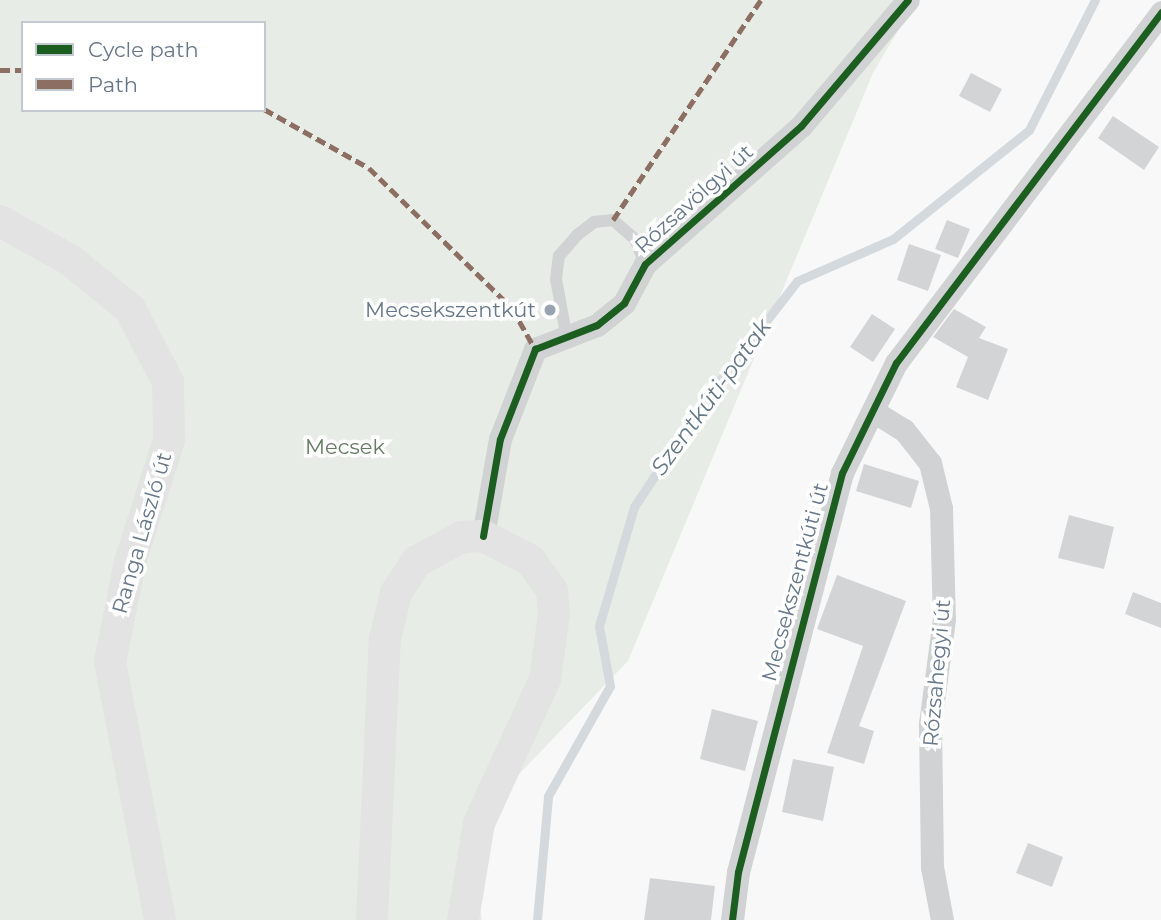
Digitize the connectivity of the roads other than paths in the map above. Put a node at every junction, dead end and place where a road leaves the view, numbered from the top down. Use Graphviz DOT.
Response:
graph roads {
  1 [pos="908,0"];
  2 [pos="1161,12"];
  3 [pos="0,221"];
  4 [pos="645,264"];
  5 [pos="567,339"];
  6 [pos="873,411"];
  7 [pos="483,536"];
  8 [pos="160,920"];
  9 [pos="372,920"];
  10 [pos="463,920"];
  11 [pos="732,920"];
  12 [pos="942,920"];
  1 -- 4 [label="street, Rózsavölgyi út"];
  2 -- 6 [label="street, Mecsekszentkúti út"];
  3 -- 8 [label="main road, Ranga László út"];
  4 -- 5 [label="street, Rózsavölgyi út"];
  4 -- 5 [label="lane"];
  5 -- 7 [label="street, Rózsavölgyi út"];
  6 -- 11 [label="street, Mecsekszentkúti út"];
  6 -- 12 [label="street, Rózsahegyi út"];
  7 -- 9 [label="main road"];
  7 -- 10 [label="main road"];
}
